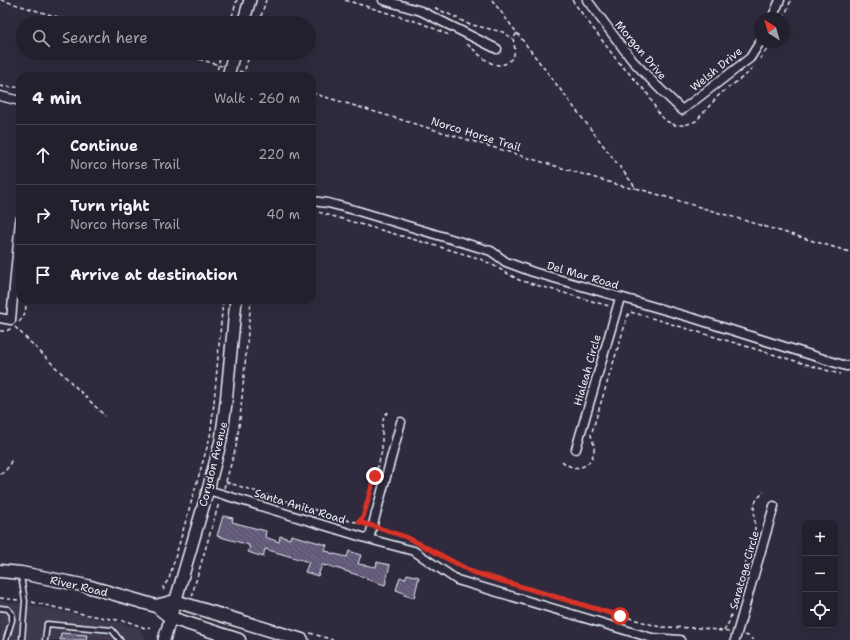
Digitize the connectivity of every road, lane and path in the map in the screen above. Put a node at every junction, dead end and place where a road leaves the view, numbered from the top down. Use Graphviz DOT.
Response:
graph roads {
  1 [pos="0,0"];
  2 [pos="237,0"];
  3 [pos="250,0"];
  4 [pos="266,0"];
  5 [pos="383,0"];
  6 [pos="492,0"];
  7 [pos="572,0"];
  8 [pos="587,0"];
  9 [pos="780,0"];
  10 [pos="791,0"];
  11 [pos="775,12"];
  12 [pos="786,12"];
  13 [pos="54,16"];
  14 [pos="232,16"];
  15 [pos="245,16"];
  16 [pos="261,16"];
  17 [pos="516,33"];
  18 [pos="513,39"];
  19 [pos="756,48"];
  20 [pos="768,48"];
  21 [pos="497,49"];
  22 [pos="202,60"];
  23 [pos="219,60"];
  24 [pos="232,60"];
  25 [pos="248,60"];
  26 [pos="758,62"];
  27 [pos="218,65"];
  28 [pos="754,66"];
  29 [pos="217,72"];
  30 [pos="229,72"];
  31 [pos="244,72"];
  32 [pos="0,86"];
  33 [pos="16,87"];
  34 [pos="316,94"];
  35 [pos="0,96"];
  36 [pos="16,100"];
  37 [pos="682,110"];
  38 [pos="636,188"];
  39 [pos="316,202"];
  40 [pos="316,212"];
  41 [pos="850,252"];
  42 [pos="16,264"];
  43 [pos="620,298"];
  44 [pos="223,304"];
  45 [pos="236,304"];
  46 [pos="617,308"];
  47 [pos="0,318"];
  48 [pos="15,327"];
  49 [pos="850,366"];
  50 [pos="844,374"];
  51 [pos="390,410"];
  52 [pos="105,416"];
  53 [pos="401,422"];
  54 [pos="576,449"];
  55 [pos="12,459"];
  56 [pos="562,461"];
  57 [pos="0,474"];
  58 [pos="226,482"];
  59 [pos="208,490"];
  60 [pos="764,492"];
  61 [pos="774,506"];
  62 [pos="359,522"];
  63 [pos="373,526"];
  64 [pos="369,539"];
  65 [pos="0,571"];
  66 [pos="21,573"];
  67 [pos="164,590"];
  68 [pos="0,598"];
  69 [pos="25,601"];
  70 [pos="175,601"];
  71 [pos="156,606"];
  72 [pos="0,608"];
  73 [pos="171,618"];
  74 [pos="150,627"];
  75 [pos="724,631"];
  76 [pos="736,637"];
  77 [pos="6,640"];
  78 [pos="22,640"];
  79 [pos="45,640"];
  80 [pos="120,640"];
  81 [pos="164,640"];
  82 [pos="240,640"];
  83 [pos="302,640"];
  84 [pos="680,640"];
  85 [pos="753,640"];
  1 -- 13 [label="path"];
  2 -- 14 [label="path"];
  3 -- 15 [label="main road"];
  4 -- 16 [label="path"];
  5 -- 21 [label="street"];
  6 -- 17 [label="path"];
  7 -- 28 [label="path"];
  8 -- 37 [label="street, Morgan Drive"];
  9 -- 11 [label="street"];
  10 -- 12 [label="path"];
  17 -- 18 [label="path"];
  17 -- 38 [label="path"];
  19 -- 37 [label="street, Welsh Drive"];
  20 -- 26 [label="path"];
  22 -- 27 [label="path"];
  23 -- 27 [label="path"];
  24 -- 30 [label="main road"];
  25 -- 31 [label="path"];
  27 -- 29 [label="path"];
  27 -- 30 [label="path"];
  30 -- 31 [label="path"];
  32 -- 33 [label="path"];
  34 -- 38 [label="path, Norco Horse Trail"];
  35 -- 36 [label="street"];
  38 -- 41 [label="path, Norco Horse Trail"];
  39 -- 43 [label="street, Del Mar Road"];
  40 -- 46 [label="path"];
  42 -- 47 [label="street"];
  43 -- 46 [label="street, Hialeah Circle"];
  43 -- 49 [label="street, Del Mar Road"];
  44 -- 67 [label="path"];
  45 -- 59 [label="main road, Corydon Avenue"];
  46 -- 54 [label="street, Hialeah Circle"];
  48 -- 52 [label="path"];
  50 -- 56 [label="path"];
  51 -- 62 [label="path"];
  53 -- 63 [label="street"];
  55 -- 57 [label="path"];
  58 -- 62 [label="path"];
  59 -- 64 [label="street, Santa Anita Road"];
  59 -- 70 [label="main road, Corydon Avenue"];
  60 -- 75 [label="path"];
  61 -- 76 [label="street, Saratoga Circle"];
  62 -- 63 [label="path"];
  63 -- 64 [label="street"];
  63 -- 75 [label="path"];
  64 -- 84 [label="street, Santa Anita Road"];
  65 -- 66 [label="main road, River Road"];
  66 -- 69 [label="lane"];
  66 -- 71 [label="main road, River Road"];
  68 -- 69 [label="path"];
  69 -- 74 [label="path"];
  69 -- 78 [label="lane"];
  70 -- 71 [label="main road"];
  70 -- 73 [label="main road, Corydon Avenue"];
  70 -- 83 [label="main road"];
  71 -- 73 [label="main road, River Road"];
  72 -- 77 [label="lane"];
  73 -- 81 [label="main road, Corydon Avenue"];
  73 -- 82 [label="main road, River Road"];
  75 -- 76 [label="path"];
  76 -- 85 [label="path"];
  79 -- 80 [label="lane"];
}
